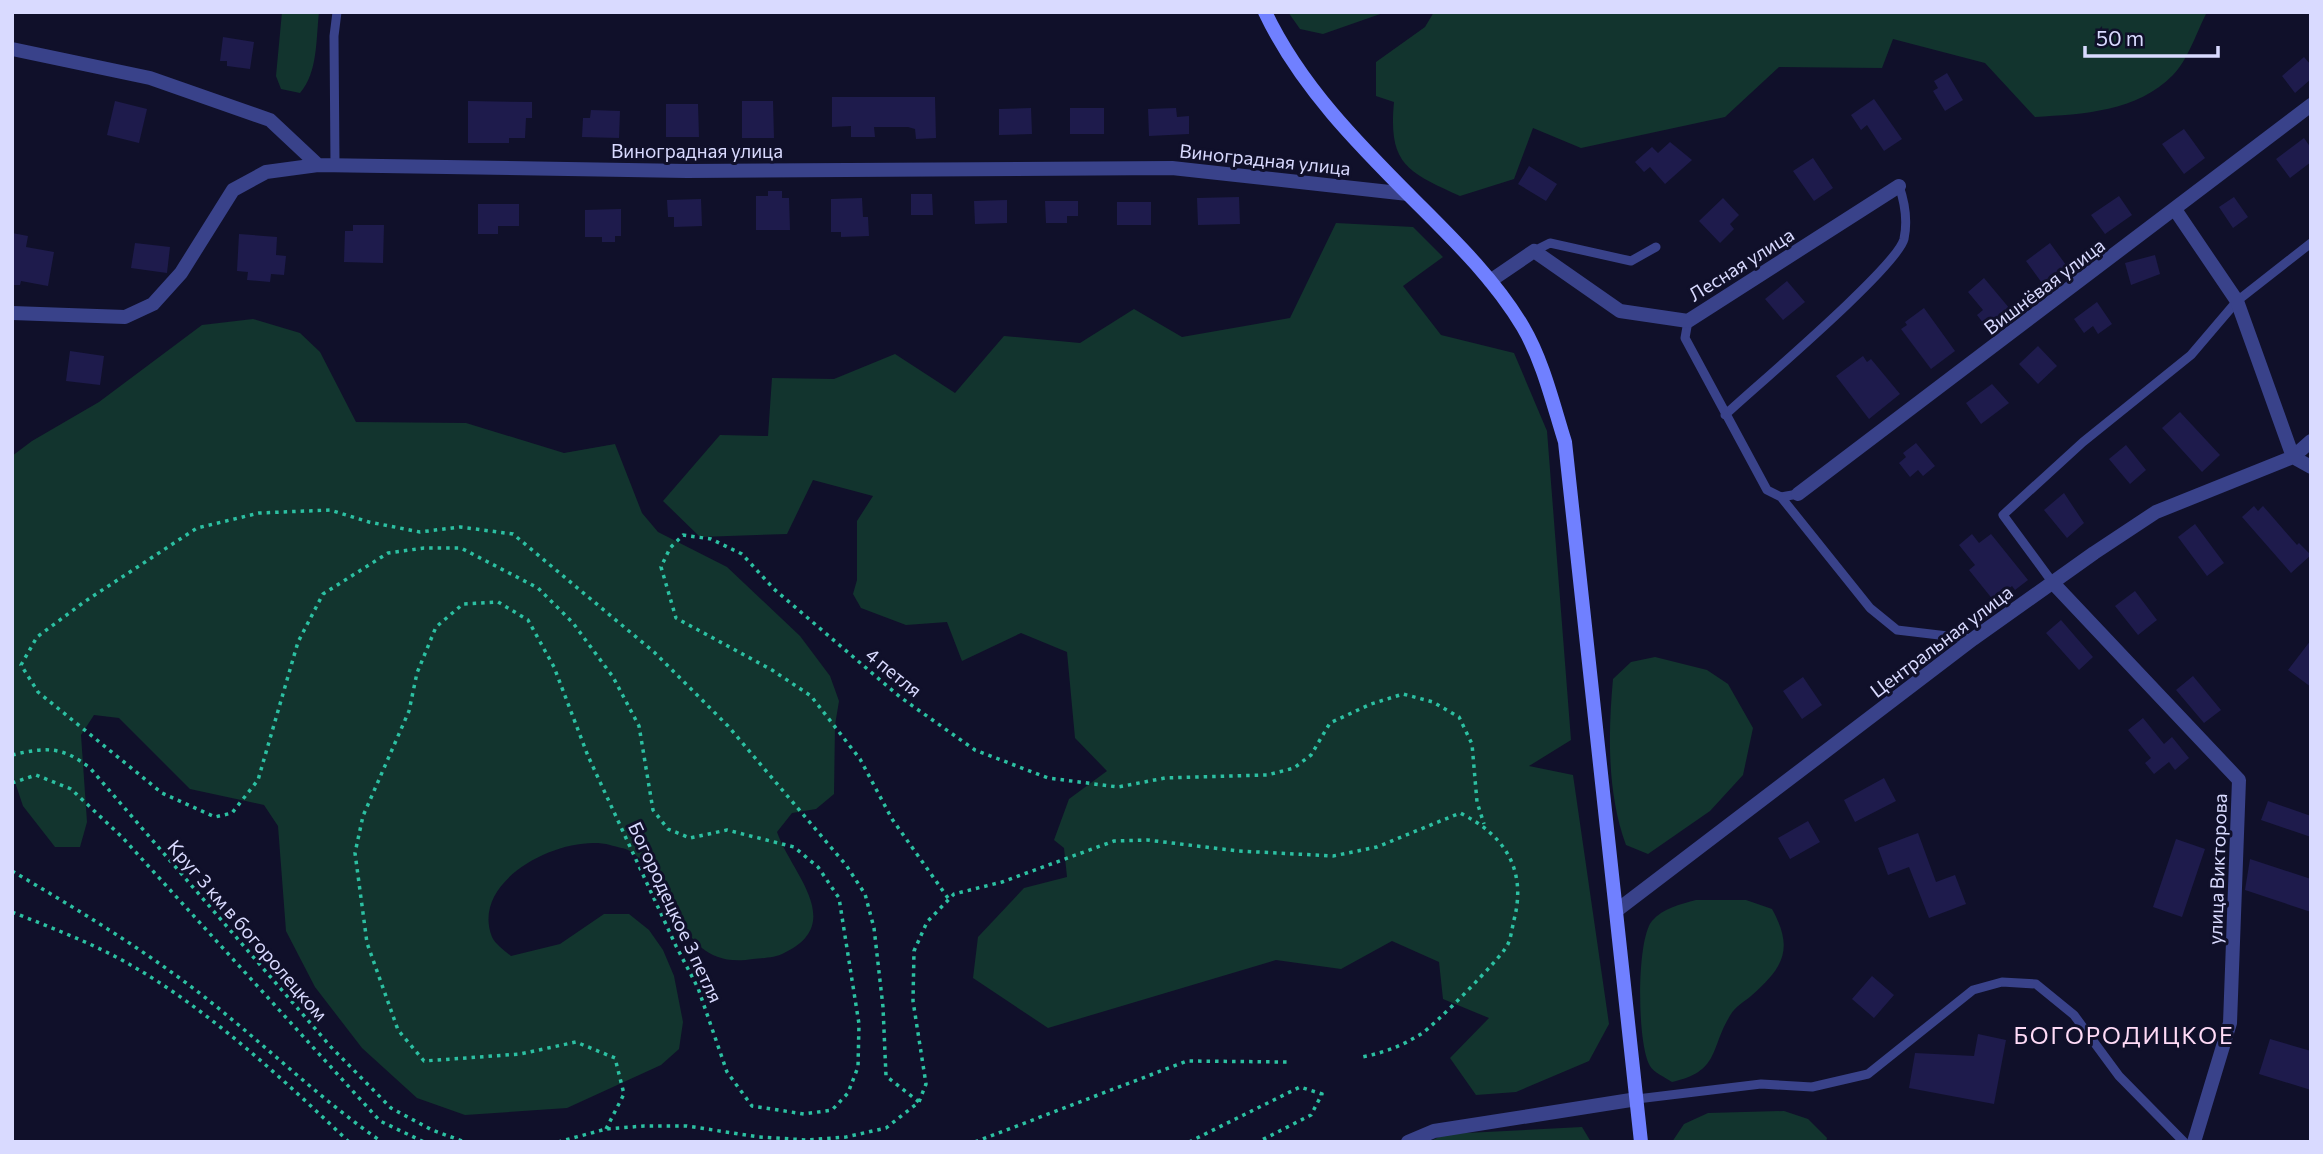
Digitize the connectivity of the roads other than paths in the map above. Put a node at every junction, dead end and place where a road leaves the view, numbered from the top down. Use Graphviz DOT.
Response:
graph roads {
  1 [pos="337,12"];
  2 [pos="1265,12"];
  3 [pos="12,49"];
  4 [pos="2311,105"];
  5 [pos="318,165"];
  6 [pos="335,165"];
  7 [pos="1899,186"];
  8 [pos="1408,194"];
  9 [pos="2176,211"];
  10 [pos="2311,243"];
  11 [pos="1656,247"];
  12 [pos="1534,251"];
  13 [pos="1490,281"];
  14 [pos="2237,301"];
  15 [pos="12,313"];
  16 [pos="1688,321"];
  17 [pos="1725,415"];
  18 [pos="2311,441"];
  19 [pos="2293,457"];
  20 [pos="2311,467"];
  21 [pos="1798,494"];
  22 [pos="1780,497"];
  23 [pos="2053,583"];
  24 [pos="1973,639"];
  25 [pos="1616,911"];
  26 [pos="1637,1099"];
  27 [pos="1408,1142"];
  28 [pos="1641,1142"];
  29 [pos="2184,1142"];
  30 [pos="2194,1142"];
  1 -- 6 [label="lane"];
  2 -- 8 [label="street"];
  3 -- 5 [label="street"];
  4 -- 9 [label="street, Вишнёвая улица"];
  5 -- 6 [label="street, Виноградная улица"];
  5 -- 15 [label="street, Виноградная улица"];
  6 -- 8 [label="street, Виноградная улица"];
  7 -- 16 [label="street, Лесная улица"];
  7 -- 17 [label="lane"];
  8 -- 13 [label="street"];
  9 -- 14 [label="street"];
  9 -- 21 [label="street, Вишнёвая улица"];
  10 -- 14 [label="lane"];
  11 -- 12 [label="lane"];
  12 -- 13 [label="street"];
  12 -- 16 [label="street, Лесная улица"];
  13 -- 25 [label="street"];
  14 -- 19 [label="street"];
  14 -- 23 [label="lane"];
  16 -- 17 [label="lane"];
  17 -- 22 [label="lane"];
  18 -- 19 [label="street, Центральная улица"];
  19 -- 20 [label="street"];
  19 -- 23 [label="street, Центральная улица"];
  21 -- 22 [label="lane"];
  22 -- 24 [label="lane"];
  23 -- 24 [label="street, Центральная улица"];
  23 -- 30 [label="street, улица Викторова"];
  24 -- 25 [label="street, Центральная улица"];
  25 -- 26 [label="street"];
  26 -- 27 [label="street"];
  26 -- 28 [label="street"];
  26 -- 29 [label="lane"];
}
